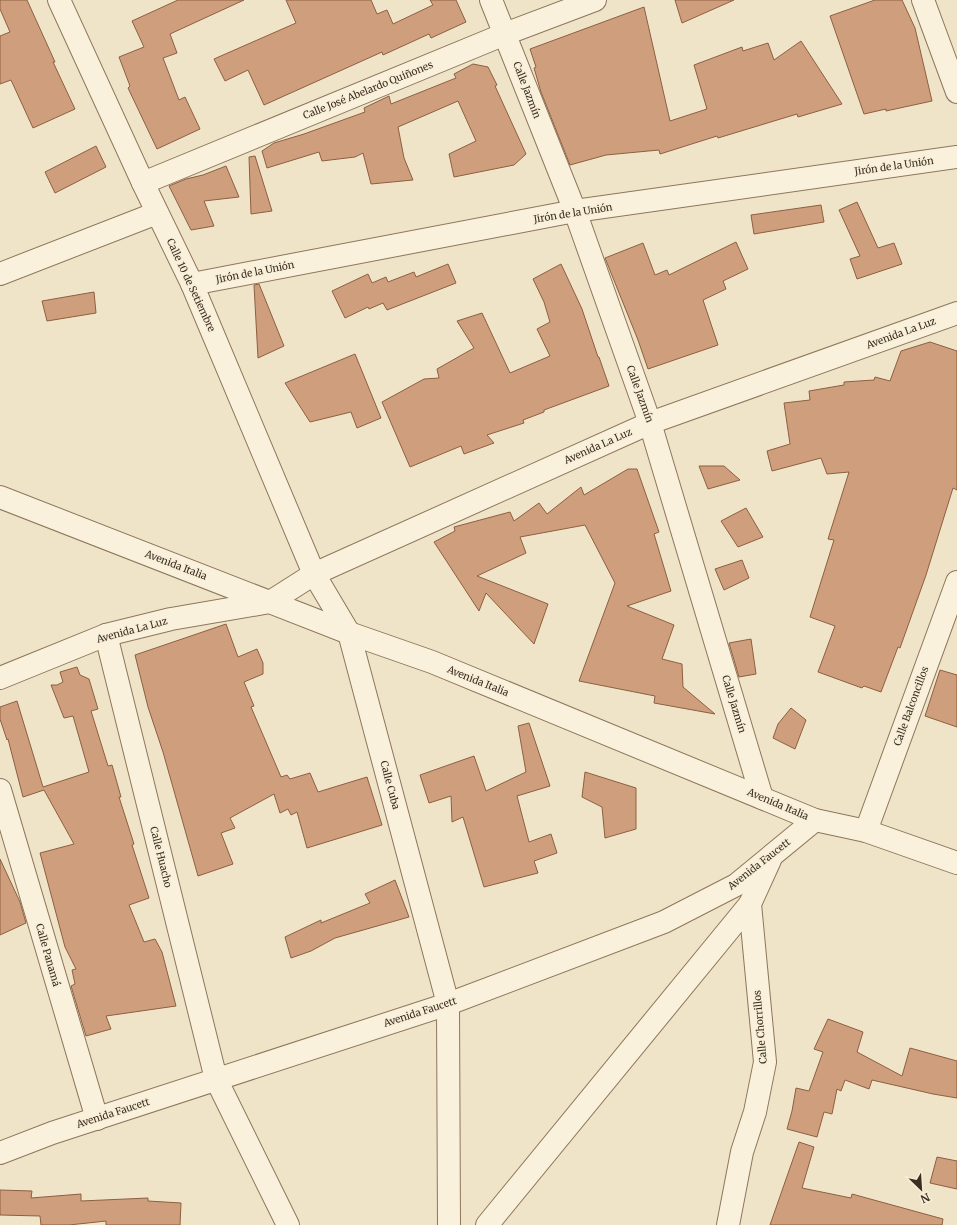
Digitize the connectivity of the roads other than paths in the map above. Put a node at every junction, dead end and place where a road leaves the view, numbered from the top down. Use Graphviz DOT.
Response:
graph roads {
  1 [pos="59,0"];
  2 [pos="491,0"];
  3 [pos="595,0"];
  4 [pos="923,0"];
  5 [pos="505,34"];
  6 [pos="957,92"];
  7 [pos="957,157"];
  8 [pos="143,183"];
  9 [pos="157,212"];
  10 [pos="575,212"];
  11 [pos="0,274"];
  12 [pos="192,284"];
  13 [pos="957,313"];
  14 [pos="650,423"];
  15 [pos="0,497"];
  16 [pos="314,574"];
  17 [pos="957,582"];
  18 [pos="270,602"];
  19 [pos="350,633"];
  20 [pos="106,635"];
  21 [pos="0,678"];
  22 [pos="0,790"];
  23 [pos="762,798"];
  24 [pos="815,820"];
  25 [pos="866,831"];
  26 [pos="772,854"];
  27 [pos="957,863"];
  28 [pos="750,904"];
  29 [pos="448,1004"];
  30 [pos="216,1079"];
  31 [pos="96,1119"];
  32 [pos="0,1153"];
  33 [pos="288,1225"];
  34 [pos="449,1225"];
  35 [pos="487,1225"];
  36 [pos="728,1225"];
  1 -- 8 [label="street, Calle 10 de Setiembre"];
  2 -- 5 [label="street, Calle Jazmín"];
  3 -- 5 [label="street, Calle José Abelardo Quiñones"];
  4 -- 6 [label="street"];
  5 -- 8 [label="street, Calle José Abelardo Quiñones"];
  5 -- 10 [label="street, Calle Jazmín"];
  7 -- 10 [label="street, Jirón de la Unión"];
  8 -- 9 [label="street, Calle 10 de Setiembre"];
  9 -- 11 [label="street"];
  9 -- 12 [label="street, Calle 10 de Setiembre"];
  10 -- 12 [label="street, Jirón de la Unión"];
  10 -- 14 [label="street, Calle Jazmín"];
  12 -- 16 [label="street, Calle 10 de Setiembre"];
  13 -- 14 [label="street, Avenida La Luz"];
  14 -- 16 [label="street, Avenida La Luz"];
  14 -- 23 [label="street, Calle Jazmín"];
  15 -- 18 [label="street, Avenida Italia"];
  16 -- 18 [label="street, Avenida La Luz"];
  16 -- 19 [label="street, Calle Cuba"];
  17 -- 25 [label="street, Calle Balconcillos"];
  18 -- 19 [label="street, Avenida Italia"];
  18 -- 20 [label="street, Avenida La Luz"];
  19 -- 23 [label="street, Avenida Italia"];
  19 -- 29 [label="street, Calle Cuba"];
  20 -- 21 [label="street, Avenida La Luz"];
  20 -- 30 [label="street, Calle Huacho"];
  22 -- 31 [label="street, Calle Panamá"];
  23 -- 24 [label="street, Avenida Italia"];
  24 -- 25 [label="street, Avenida Italia"];
  24 -- 26 [label="street, Avenida Faucett"];
  25 -- 27 [label="street, Avenida Italia"];
  26 -- 28 [label="street, Calle Chorrillos"];
  26 -- 29 [label="street, Avenida Faucett"];
  28 -- 35 [label="street"];
  28 -- 36 [label="street, Calle Chorrillos"];
  29 -- 30 [label="street, Avenida Faucett"];
  29 -- 34 [label="street, Calle Cuba"];
  30 -- 31 [label="street, Avenida Faucett"];
  30 -- 33 [label="street, Calle Huacho"];
  31 -- 32 [label="street, Avenida Faucett"];
}
